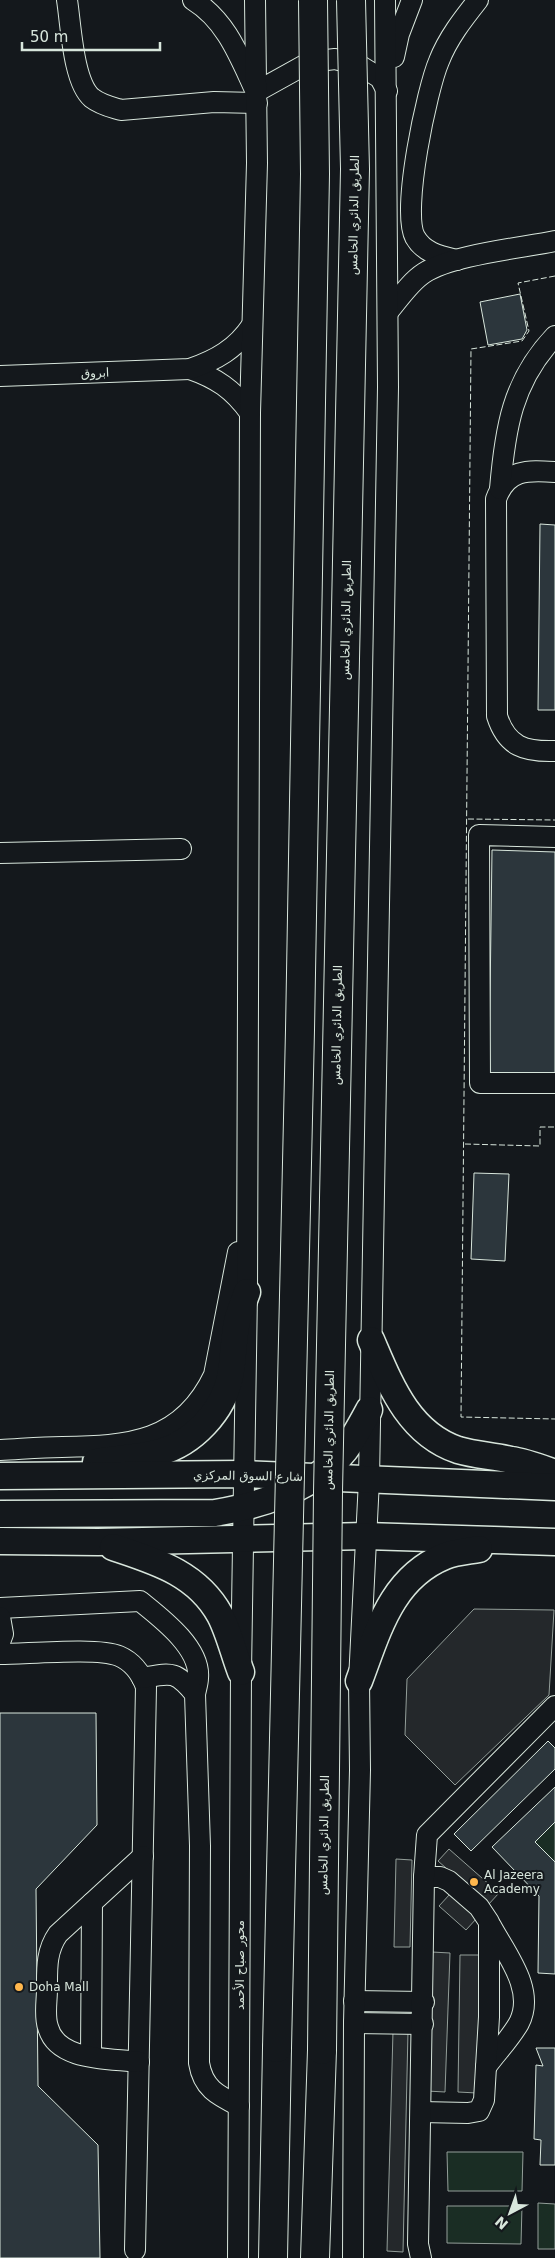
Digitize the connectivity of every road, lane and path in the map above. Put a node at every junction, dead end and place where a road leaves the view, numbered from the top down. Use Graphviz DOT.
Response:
graph roads {
  1 [pos="67,0"];
  2 [pos="193,0"];
  3 [pos="255,0"];
  4 [pos="313,0"];
  5 [pos="351,0"];
  6 [pos="385,0"];
  7 [pos="412,0"];
  8 [pos="478,0"];
  9 [pos="387,91"];
  10 [pos="256,98"];
  11 [pos="555,241"];
  12 [pos="457,260"];
  13 [pos="388,312"];
  14 [pos="252,325"];
  15 [pos="555,336"];
  16 [pos="190,369"];
  17 [pos="0,376"];
  18 [pos="250,413"];
  19 [pos="555,472"];
  20 [pos="500,489"];
  21 [pos="555,752"];
  22 [pos="555,837"];
  23 [pos="181,849"];
  24 [pos="0,853"];
  25 [pos="555,1083"];
  26 [pos="247,1209"];
  27 [pos="247,1292"];
  28 [pos="371,1340"];
  29 [pos="369,1410"];
  30 [pos="0,1450"];
  31 [pos="555,1473"];
  32 [pos="244,1474"];
  33 [pos="7,1476"];
  34 [pos="315,1478"];
  35 [pos="368,1480"];
  36 [pos="555,1487"];
  37 [pos="243,1508"];
  38 [pos="0,1514"];
  39 [pos="366,1536"];
  40 [pos="243,1537"];
  41 [pos="0,1541"];
  42 [pos="513,1541"];
  43 [pos="98,1542"];
  44 [pos="555,1542"];
  45 [pos="0,1608"];
  46 [pos="0,1617"];
  47 [pos="0,1642"];
  48 [pos="0,1654"];
  49 [pos="240,1672"];
  50 [pos="142,1678"];
  51 [pos="359,1681"];
  52 [pos="195,1694"];
  53 [pos="555,1706"];
  54 [pos="143,1856"];
  55 [pos="424,1877"];
  56 [pos="92,1903"];
  57 [pos="489,1922"];
  58 [pos="354,2001"];
  59 [pos="424,2002"];
  60 [pos="354,2023"];
  61 [pos="423,2024"];
  62 [pos="92,2056"];
  63 [pos="139,2062"];
  64 [pos="486,2067"];
  65 [pos="239,2106"];
  66 [pos="421,2112"];
  67 [pos="238,2236"];
  68 [pos="135,2250"];
  69 [pos="353,2257"];
  70 [pos="226,2258"];
  71 [pos="238,2258"];
  72 [pos="273,2258"];
  73 [pos="315,2258"];
  74 [pos="421,2258"];
  1 -- 10 [label="street"];
  2 -- 10 [label="street"];
  3 -- 10 [label="street"];
  4 -- 72 [label="highway, bridge"];
  5 -- 73 [label="highway, الطريق الدائري الخامس, bridge"];
  6 -- 9 [label="street"];
  7 -- 9 [label="street"];
  8 -- 12 [label="street"];
  9 -- 10 [label="street"];
  9 -- 13 [label="street"];
  10 -- 14 [label="street"];
  11 -- 12 [label="street"];
  12 -- 13 [label="street"];
  13 -- 28 [label="street"];
  14 -- 16 [label="street, ابروق"];
  14 -- 18 [label="street"];
  15 -- 20 [label="street"];
  16 -- 17 [label="street, ابروق"];
  16 -- 18 [label="street, ابروق"];
  18 -- 26 [label="street"];
  19 -- 20 [label="street"];
  20 -- 21 [label="street"];
  22 -- 25 [label="street"];
  23 -- 24 [label="street"];
  26 -- 27 [label="street"];
  26 -- 30 [label="street"];
  27 -- 32 [label="street"];
  27 -- 33 [label="main road"];
  28 -- 29 [label="street"];
  28 -- 31 [label="main road"];
  29 -- 34 [label="main road"];
  29 -- 35 [label="street"];
  32 -- 33 [label="main road, شارع السوق المركزي"];
  32 -- 34 [label="main road, شارع السوق المركزي"];
  32 -- 37 [label="street"];
  34 -- 35 [label="main road, شارع السوق المركزي"];
  34 -- 37 [label="main road"];
  35 -- 36 [label="main road, شارع السوق المركزي"];
  35 -- 39 [label="street"];
  37 -- 38 [label="main road"];
  37 -- 40 [label="street"];
  39 -- 40 [label="main road"];
  39 -- 42 [label="main road"];
  39 -- 51 [label="street"];
  40 -- 43 [label="main road"];
  40 -- 49 [label="street"];
  41 -- 43 [label="main road"];
  42 -- 44 [label="main road"];
  42 -- 51 [label="main road"];
  43 -- 49 [label="main road"];
  45 -- 52 [label="street"];
  46 -- 47 [label="street"];
  48 -- 50 [label="street"];
  49 -- 65 [label="street, محور صباح الأحمد"];
  50 -- 52 [label="street"];
  50 -- 54 [label="street"];
  51 -- 58 [label="street"];
  52 -- 65 [label="street"];
  53 -- 55 [label="street"];
  54 -- 56 [label="street"];
  54 -- 63 [label="street"];
  55 -- 57 [label="street"];
  55 -- 59 [label="street"];
  56 -- 62 [label="street"];
  56 -- 62 [label="street"];
  57 -- 64 [label="street"];
  57 -- 64 [label="street"];
  58 -- 59 [label="street"];
  58 -- 60 [label="street"];
  59 -- 61 [label="street"];
  60 -- 61 [label="street"];
  60 -- 69 [label="street"];
  61 -- 66 [label="street"];
  62 -- 63 [label="street"];
  63 -- 68 [label="street"];
  64 -- 66 [label="street"];
  65 -- 67 [label="street, محور صباح الأحمد"];
  66 -- 74 [label="street"];
  67 -- 70 [label="street"];
  67 -- 71 [label="street, محور صباح الأحمد"];
}
